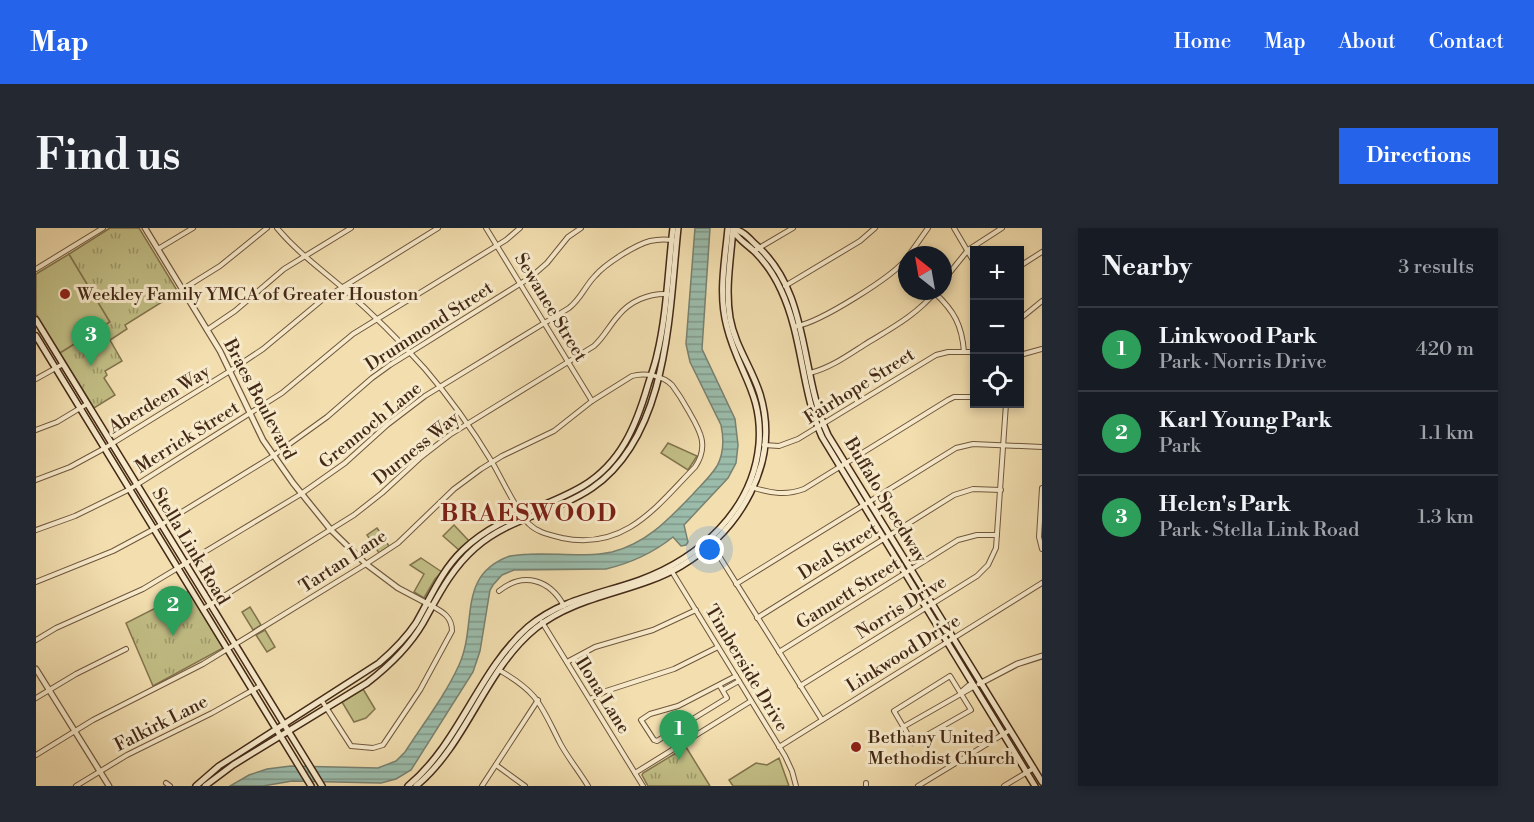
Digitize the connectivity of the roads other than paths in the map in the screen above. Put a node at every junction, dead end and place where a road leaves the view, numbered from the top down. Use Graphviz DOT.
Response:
graph roads {
  1 [pos="103,228"];
  2 [pos="146,228"];
  3 [pos="193,228"];
  4 [pos="267,228"];
  5 [pos="277,228"];
  6 [pos="351,228"];
  7 [pos="438,228"];
  8 [pos="486,228"];
  9 [pos="520,228"];
  10 [pos="581,228"];
  11 [pos="673,228"];
  12 [pos="678,228"];
  13 [pos="731,228"];
  14 [pos="793,228"];
  15 [pos="875,228"];
  16 [pos="928,228"];
  17 [pos="954,228"];
  18 [pos="1002,228"];
  19 [pos="674,240"];
  20 [pos="741,241"];
  21 [pos="497,246"];
  22 [pos="731,246"];
  23 [pos="915,246"];
  24 [pos="158,249"];
  25 [pos="757,250"];
  26 [pos="968,250"];
  27 [pos="1042,252"];
  28 [pos="970,253"];
  29 [pos="303,256"];
  30 [pos="1024,263"];
  31 [pos="898,266"];
  32 [pos="36,269"];
  33 [pos="952,269"];
  34 [pos="520,284"];
  35 [pos="342,287"];
  36 [pos="783,287"];
  37 [pos="183,289"];
  38 [pos="669,294"];
  39 [pos="928,300"];
  40 [pos="943,300"];
  41 [pos="1042,301"];
  42 [pos="1024,316"];
  43 [pos="377,319"];
  44 [pos="37,323"];
  45 [pos="544,324"];
  46 [pos="797,326"];
  47 [pos="207,330"];
  48 [pos="36,336"];
  49 [pos="1042,349"];
  50 [pos="410,352"];
  51 [pos="964,352"];
  52 [pos="970,352"];
  53 [pos="1024,354"];
  54 [pos="568,362"];
  55 [pos="63,364"];
  56 [pos="56,368"];
  57 [pos="230,371"];
  58 [pos="807,374"];
  59 [pos="651,375"];
  60 [pos="658,377"];
  61 [pos="36,379"];
  62 [pos="440,387"];
  63 [pos="970,397"];
  64 [pos="592,401"];
  65 [pos="87,404"];
  66 [pos="80,408"];
  67 [pos="1006,408"];
  68 [pos="250,414"];
  69 [pos="467,423"];
  70 [pos="820,425"];
  71 [pos="36,430"];
  72 [pos="112,444"];
  73 [pos="762,444"];
  74 [pos="1004,445"];
  75 [pos="1042,447"];
  76 [pos="105,448"];
  77 [pos="273,456"];
  78 [pos="492,462"];
  79 [pos="843,465"];
  80 [pos="613,466"];
  81 [pos="36,480"];
  82 [pos="136,485"];
  83 [pos="751,487"];
  84 [pos="1042,488"];
  85 [pos="130,489"];
  86 [pos="1001,490"];
  87 [pos="301,494"];
  88 [pos="866,503"];
  89 [pos="522,515"];
  90 [pos="161,525"];
  91 [pos="154,529"];
  92 [pos="36,530"];
  93 [pos="331,530"];
  94 [pos="997,536"];
  95 [pos="886,537"];
  96 [pos="710,542"];
  97 [pos="1042,549"];
  98 [pos="366,564"];
  99 [pos="186,565"];
  100 [pos="178,569"];
  101 [pos="671,569"];
  102 [pos="908,572"];
  103 [pos="36,582"];
  104 [pos="1042,583"];
  105 [pos="736,584"];
  106 [pos="499,591"];
  107 [pos="210,605"];
  108 [pos="429,605"];
  109 [pos="929,605"];
  110 [pos="565,607"];
  111 [pos="203,609"];
  112 [pos="696,610"];
  113 [pos="757,618"];
  114 [pos="541,621"];
  115 [pos="36,640"];
  116 [pos="950,640"];
  117 [pos="235,645"];
  118 [pos="718,647"];
  119 [pos="126,649"];
  120 [pos="228,650"];
  121 [pos="392,652"];
  122 [pos="779,652"];
  123 [pos="400,654"];
  124 [pos="1042,657"];
  125 [pos="567,662"];
  126 [pos="36,669"];
  127 [pos="497,669"];
  128 [pos="737,678"];
  129 [pos="978,684"];
  130 [pos="260,686"];
  131 [pos="800,686"];
  132 [pos="722,688"];
  133 [pos="49,690"];
  134 [pos="252,690"];
  135 [pos="961,693"];
  136 [pos="36,698"];
  137 [pos="590,699"];
  138 [pos="322,700"];
  139 [pos="538,700"];
  140 [pos="752,701"];
  141 [pos="326,708"];
  142 [pos="822,720"];
  143 [pos="284,724"];
  144 [pos="903,727"];
  145 [pos="276,729"];
  146 [pos="1010,730"];
  147 [pos="75,731"];
  148 [pos="288,731"];
  149 [pos="1003,733"];
  150 [pos="281,736"];
  151 [pos="779,747"];
  152 [pos="36,755"];
  153 [pos="229,759"];
  154 [pos="233,765"];
  155 [pos="496,765"];
  156 [pos="1034,768"];
  157 [pos="100,771"];
  158 [pos="1027,772"];
  159 [pos="635,773"];
  160 [pos="1042,782"];
  161 [pos="76,786"];
  162 [pos="109,786"];
  163 [pos="196,786"];
  164 [pos="205,786"];
  165 [pos="311,786"];
  166 [pos="322,786"];
  167 [pos="408,786"];
  168 [pos="416,786"];
  169 [pos="482,786"];
  170 [pos="525,786"];
  171 [pos="588,786"];
  172 [pos="643,786"];
  173 [pos="796,786"];
  174 [pos="918,786"];
  175 [pos="1004,786"];
  176 [pos="1035,786"];
  1 -- 32 [label="street"];
  2 -- 24 [label="street, Braes Boulevard"];
  3 -- 24 [label="street"];
  4 -- 37 [label="street"];
  5 -- 29 [label="street"];
  6 -- 29 [label="street"];
  7 -- 35 [label="street, Aberdeen Way"];
  8 -- 21 [label="street, Sewanee Street"];
  9 -- 21 [label="street, Merrick Street"];
  10 -- 34 [label="street, Drummond Street"];
  11 -- 19 [label="main road"];
  12 -- 19 [label="main road"];
  13 -- 20 [label="main road, Buffalo Speedway"];
  13 -- 22 [label="main road"];
  13 -- 25 [label="main road, Buffalo Speedway"];
  13 -- 73 [label="main road"];
  14 -- 25 [label="street"];
  15 -- 36 [label="street"];
  16 -- 23 [label="street"];
  17 -- 26 [label="street"];
  18 -- 26 [label="street"];
  19 -- 38 [label="main road"];
  19 -- 45 [label="street, Grennoch Lane"];
  20 -- 22 [label="main road"];
  20 -- 25 [label="main road, Buffalo Speedway"];
  21 -- 34 [label="street, Sewanee Street"];
  21 -- 43 [label="street, Merrick Street"];
  22 -- 73 [label="main road"];
  24 -- 37 [label="street, Braes Boulevard"];
  25 -- 36 [label="main road, Buffalo Speedway"];
  26 -- 28 [label="street"];
  26 -- 33 [label="street"];
  27 -- 30 [label="street"];
  29 -- 35 [label="street"];
  29 -- 47 [label="street"];
  31 -- 46 [label="street"];
  34 -- 45 [label="street, Sewanee Street"];
  34 -- 50 [label="street, Drummond Street"];
  35 -- 43 [label="street"];
  35 -- 57 [label="street, Aberdeen Way"];
  36 -- 46 [label="main road, Buffalo Speedway"];
  37 -- 47 [label="street, Braes Boulevard"];
  38 -- 54 [label="street, Durness Way"];
  38 -- 59 [label="main road"];
  38 -- 60 [label="main road"];
  39 -- 58 [label="street"];
  40 -- 51 [label="street"];
  41 -- 42 [label="street"];
  43 -- 50 [label="street"];
  43 -- 68 [label="street, Merrick Street"];
  44 -- 55 [label="main road, Stella Link Road"];
  45 -- 54 [label="street, Sewanee Street"];
  45 -- 62 [label="street, Grennoch Lane"];
  46 -- 58 [label="main road, Buffalo Speedway"];
  47 -- 57 [label="street, Braes Boulevard"];
  48 -- 56 [label="main road, Stella Link Road"];
  49 -- 53 [label="street"];
  50 -- 62 [label="street"];
  50 -- 77 [label="street, Drummond Street"];
  51 -- 52 [label="street, Fairhope Street"];
  51 -- 70 [label="street, Fairhope Street"];
  54 -- 64 [label="street, Sewanee Street"];
  54 -- 69 [label="street, Durness Way"];
  55 -- 56 [label="street"];
  55 -- 65 [label="main road, Stella Link Road"];
  56 -- 61 [label="street"];
  56 -- 66 [label="main road, Stella Link Road"];
  57 -- 68 [label="street, Braes Boulevard"];
  57 -- 72 [label="street, Aberdeen Way"];
  58 -- 70 [label="main road, Buffalo Speedway"];
  59 -- 60 [label="street"];
  59 -- 64 [label="street, Tartan Lane"];
  59 -- 80 [label="main road"];
  60 -- 80 [label="main road"];
  60 -- 89 [label="street"];
  62 -- 69 [label="street"];
  62 -- 87 [label="street, Grennoch Lane"];
  63 -- 79 [label="street"];
  64 -- 78 [label="street, Tartan Lane"];
  65 -- 66 [label="street"];
  65 -- 72 [label="main road, Stella Link Road"];
  66 -- 71 [label="street"];
  66 -- 76 [label="main road, Stella Link Road"];
  67 -- 74 [label="street, Norris Drive"];
  68 -- 77 [label="street, Braes Boulevard"];
  68 -- 82 [label="street, Merrick Street"];
  69 -- 78 [label="street"];
  69 -- 93 [label="street, Durness Way"];
  70 -- 73 [label="street, Fairhope Street"];
  70 -- 79 [label="main road, Buffalo Speedway"];
  72 -- 76 [label="street, Aberdeen Way"];
  72 -- 82 [label="main road, Stella Link Road"];
  73 -- 83 [label="main road"];
  74 -- 75 [label="street"];
  74 -- 86 [label="street, Norris Drive"];
  74 -- 88 [label="street"];
  76 -- 81 [label="street, Aberdeen Way"];
  76 -- 85 [label="main road, Stella Link Road"];
  77 -- 87 [label="street, Braes Boulevard"];
  77 -- 90 [label="street, Drummond Street"];
  78 -- 89 [label="street"];
  78 -- 98 [label="street, Tartan Lane"];
  79 -- 83 [label="street"];
  79 -- 88 [label="main road, Buffalo Speedway"];
  80 -- 89 [label="main road"];
  82 -- 85 [label="street, Merrick Street"];
  82 -- 90 [label="main road, Stella Link Road"];
  83 -- 96 [label="main road"];
  84 -- 97 [label="street"];
  85 -- 91 [label="main road, Stella Link Road"];
  85 -- 92 [label="street, Merrick Street"];
  86 -- 94 [label="street, Norris Drive"];
  86 -- 95 [label="street, Deal Street"];
  87 -- 93 [label="street, Braes Boulevard"];
  87 -- 99 [label="street, Grennoch Lane"];
  88 -- 95 [label="main road, Buffalo Speedway"];
  88 -- 105 [label="street"];
  89 -- 108 [label="main road"];
  90 -- 91 [label="street, Drummond Street"];
  90 -- 99 [label="main road, Stella Link Road"];
  91 -- 100 [label="main road, Stella Link Road"];
  91 -- 103 [label="street, Drummond Street"];
  93 -- 98 [label="street, Braes Boulevard"];
  93 -- 107 [label="street, Durness Way"];
  94 -- 102 [label="street, Gannett Street"];
  94 -- 109 [label="street, Norris Drive"];
  95 -- 102 [label="main road, Buffalo Speedway"];
  95 -- 113 [label="street, Deal Street"];
  96 -- 101 [label="main road"];
  96 -- 105 [label="street"];
  98 -- 108 [label="street, Braes Boulevard"];
  98 -- 117 [label="street, Tartan Lane"];
  99 -- 100 [label="street, Grennoch Lane"];
  99 -- 107 [label="main road, Stella Link Road"];
  100 -- 111 [label="main road, Stella Link Road"];
  100 -- 115 [label="street, Grennoch Lane"];
  101 -- 110 [label="main road"];
  101 -- 112 [label="street, Timberside Drive"];
  102 -- 109 [label="main road, Buffalo Speedway"];
  102 -- 122 [label="street, Gannett Street"];
  104 -- 116 [label="street, Linkwood Drive"];
  105 -- 113 [label="street"];
  106 -- 110 [label="street"];
  107 -- 111 [label="street, Durness Way"];
  107 -- 117 [label="main road, Stella Link Road"];
  108 -- 121 [label="main road"];
  108 -- 123 [label="main road"];
  108 -- 141 [label="street"];
  109 -- 116 [label="main road, Buffalo Speedway"];
  109 -- 131 [label="street, Norris Drive"];
  110 -- 114 [label="main road"];
  111 -- 120 [label="main road, Stella Link Road"];
  112 -- 118 [label="street, Timberside Drive"];
  112 -- 125 [label="street"];
  113 -- 122 [label="street"];
  114 -- 125 [label="street, Ilona Lane"];
  114 -- 127 [label="main road"];
  116 -- 129 [label="main road, Buffalo Speedway"];
  116 -- 142 [label="street, Linkwood Drive"];
  117 -- 120 [label="street, Tartan Lane"];
  117 -- 130 [label="main road, Stella Link Road"];
  118 -- 128 [label="street, Timberside Drive"];
  118 -- 137 [label="street"];
  119 -- 133 [label="street"];
  120 -- 134 [label="main road, Stella Link Road"];
  120 -- 147 [label="street, Tartan Lane"];
  121 -- 123 [label="main road"];
  121 -- 138 [label="main road"];
  122 -- 131 [label="street"];
  123 -- 141 [label="main road"];
  124 -- 129 [label="street"];
  125 -- 137 [label="street, Ilona Lane"];
  126 -- 133 [label="street"];
  127 -- 139 [label="street"];
  127 -- 167 [label="main road"];
  127 -- 168 [label="main road"];
  128 -- 132 [label="street"];
  128 -- 140 [label="street, Timberside Drive"];
  129 -- 135 [label="street"];
  129 -- 146 [label="main road, Buffalo Speedway"];
  129 -- 149 [label="main road, Buffalo Speedway"];
  130 -- 134 [label="street, Falkirk Lane"];
  130 -- 143 [label="main road, Stella Link Road"];
  131 -- 142 [label="street"];
  132 -- 132 [label="street"];
  133 -- 136 [label="street"];
  133 -- 147 [label="street"];
  134 -- 145 [label="main road, Stella Link Road"];
  134 -- 157 [label="street, Falkirk Lane"];
  135 -- 144 [label="street"];
  135 -- 144 [label="street"];
  135 -- 144 [label="street"];
  137 -- 159 [label="street, Ilona Lane"];
  138 -- 141 [label="street"];
  138 -- 143 [label="main road"];
  139 -- 155 [label="street"];
  139 -- 171 [label="street"];
  140 -- 151 [label="street, Timberside Drive"];
  140 -- 159 [label="street"];
  141 -- 148 [label="main road"];
  142 -- 151 [label="street, Linkwood Drive"];
  143 -- 145 [label="main road"];
  143 -- 148 [label="main road, Stella Link Road"];
  145 -- 150 [label="main road, Stella Link Road"];
  145 -- 153 [label="main road"];
  146 -- 149 [label="street"];
  146 -- 156 [label="main road, Buffalo Speedway"];
  147 -- 152 [label="street, Tartan Lane"];
  147 -- 157 [label="street"];
  148 -- 150 [label="main road"];
  148 -- 166 [label="main road, Stella Link Road"];
  149 -- 158 [label="main road, Buffalo Speedway"];
  149 -- 174 [label="street"];
  150 -- 154 [label="main road"];
  150 -- 165 [label="main road, Stella Link Road"];
  151 -- 173 [label="street, Timberside Drive"];
  153 -- 154 [label="main road"];
  153 -- 163 [label="main road"];
  154 -- 164 [label="main road"];
  155 -- 169 [label="street"];
  155 -- 170 [label="street"];
  156 -- 158 [label="street"];
  156 -- 160 [label="main road, Buffalo Speedway"];
  157 -- 161 [label="street, Falkirk Lane"];
  157 -- 162 [label="street"];
  158 -- 175 [label="street"];
  158 -- 176 [label="main road, Buffalo Speedway"];
  159 -- 172 [label="street, Ilona Lane"];
}
